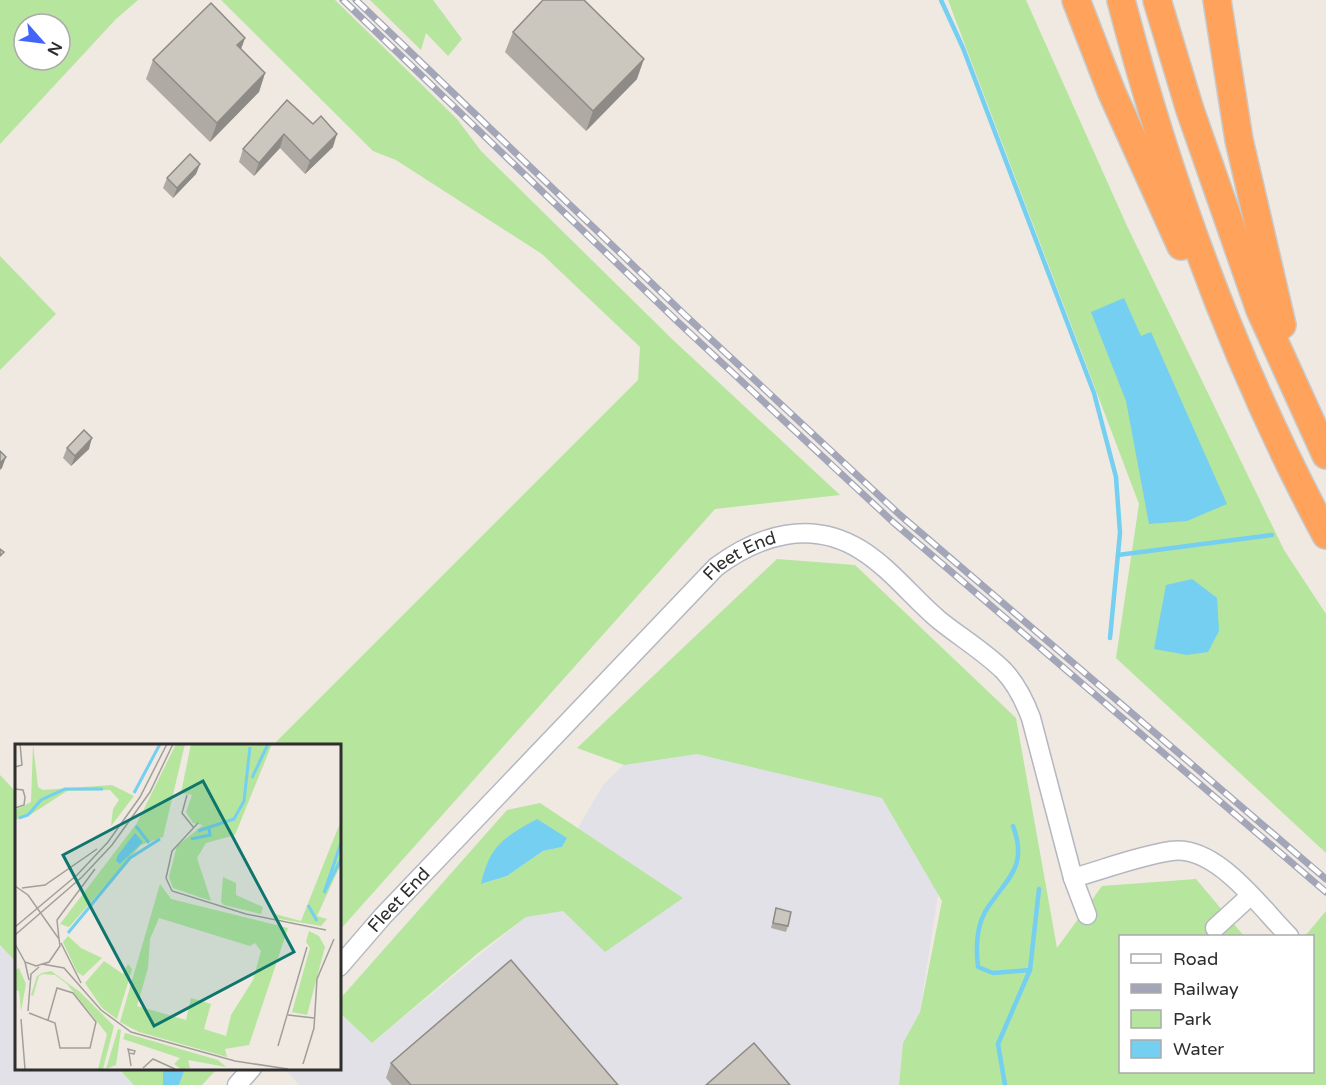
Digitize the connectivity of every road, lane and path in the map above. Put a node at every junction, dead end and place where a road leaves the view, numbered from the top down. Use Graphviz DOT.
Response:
graph roads {
  1 [pos="1076,0"];
  2 [pos="1121,0"];
  3 [pos="1157,0"];
  4 [pos="1217,0"];
  5 [pos="1314,431"];
  6 [pos="1326,455"];
  7 [pos="1288,461"];
  8 [pos="1326,535"];
  9 [pos="1073,878"];
  10 [pos="1250,896"];
  11 [pos="1087,915"];
  12 [pos="1215,928"];
  13 [pos="1288,935"];
  14 [pos="340,967"];
  15 [pos="250,1070"];
  16 [pos="237,1085"];
  1 -- 7 [label="highway"];
  2 -- 7 [label="highway"];
  3 -- 5 [label="highway"];
  4 -- 5 [label="highway"];
  5 -- 6 [label="highway"];
  7 -- 8 [label="highway"];
  9 -- 10 [label="street"];
  9 -- 11 [label="street, Fleet End"];
  9 -- 14 [label="street, Fleet End"];
  10 -- 12 [label="street"];
  10 -- 13 [label="street"];
  15 -- 16 [label="street"];
}
